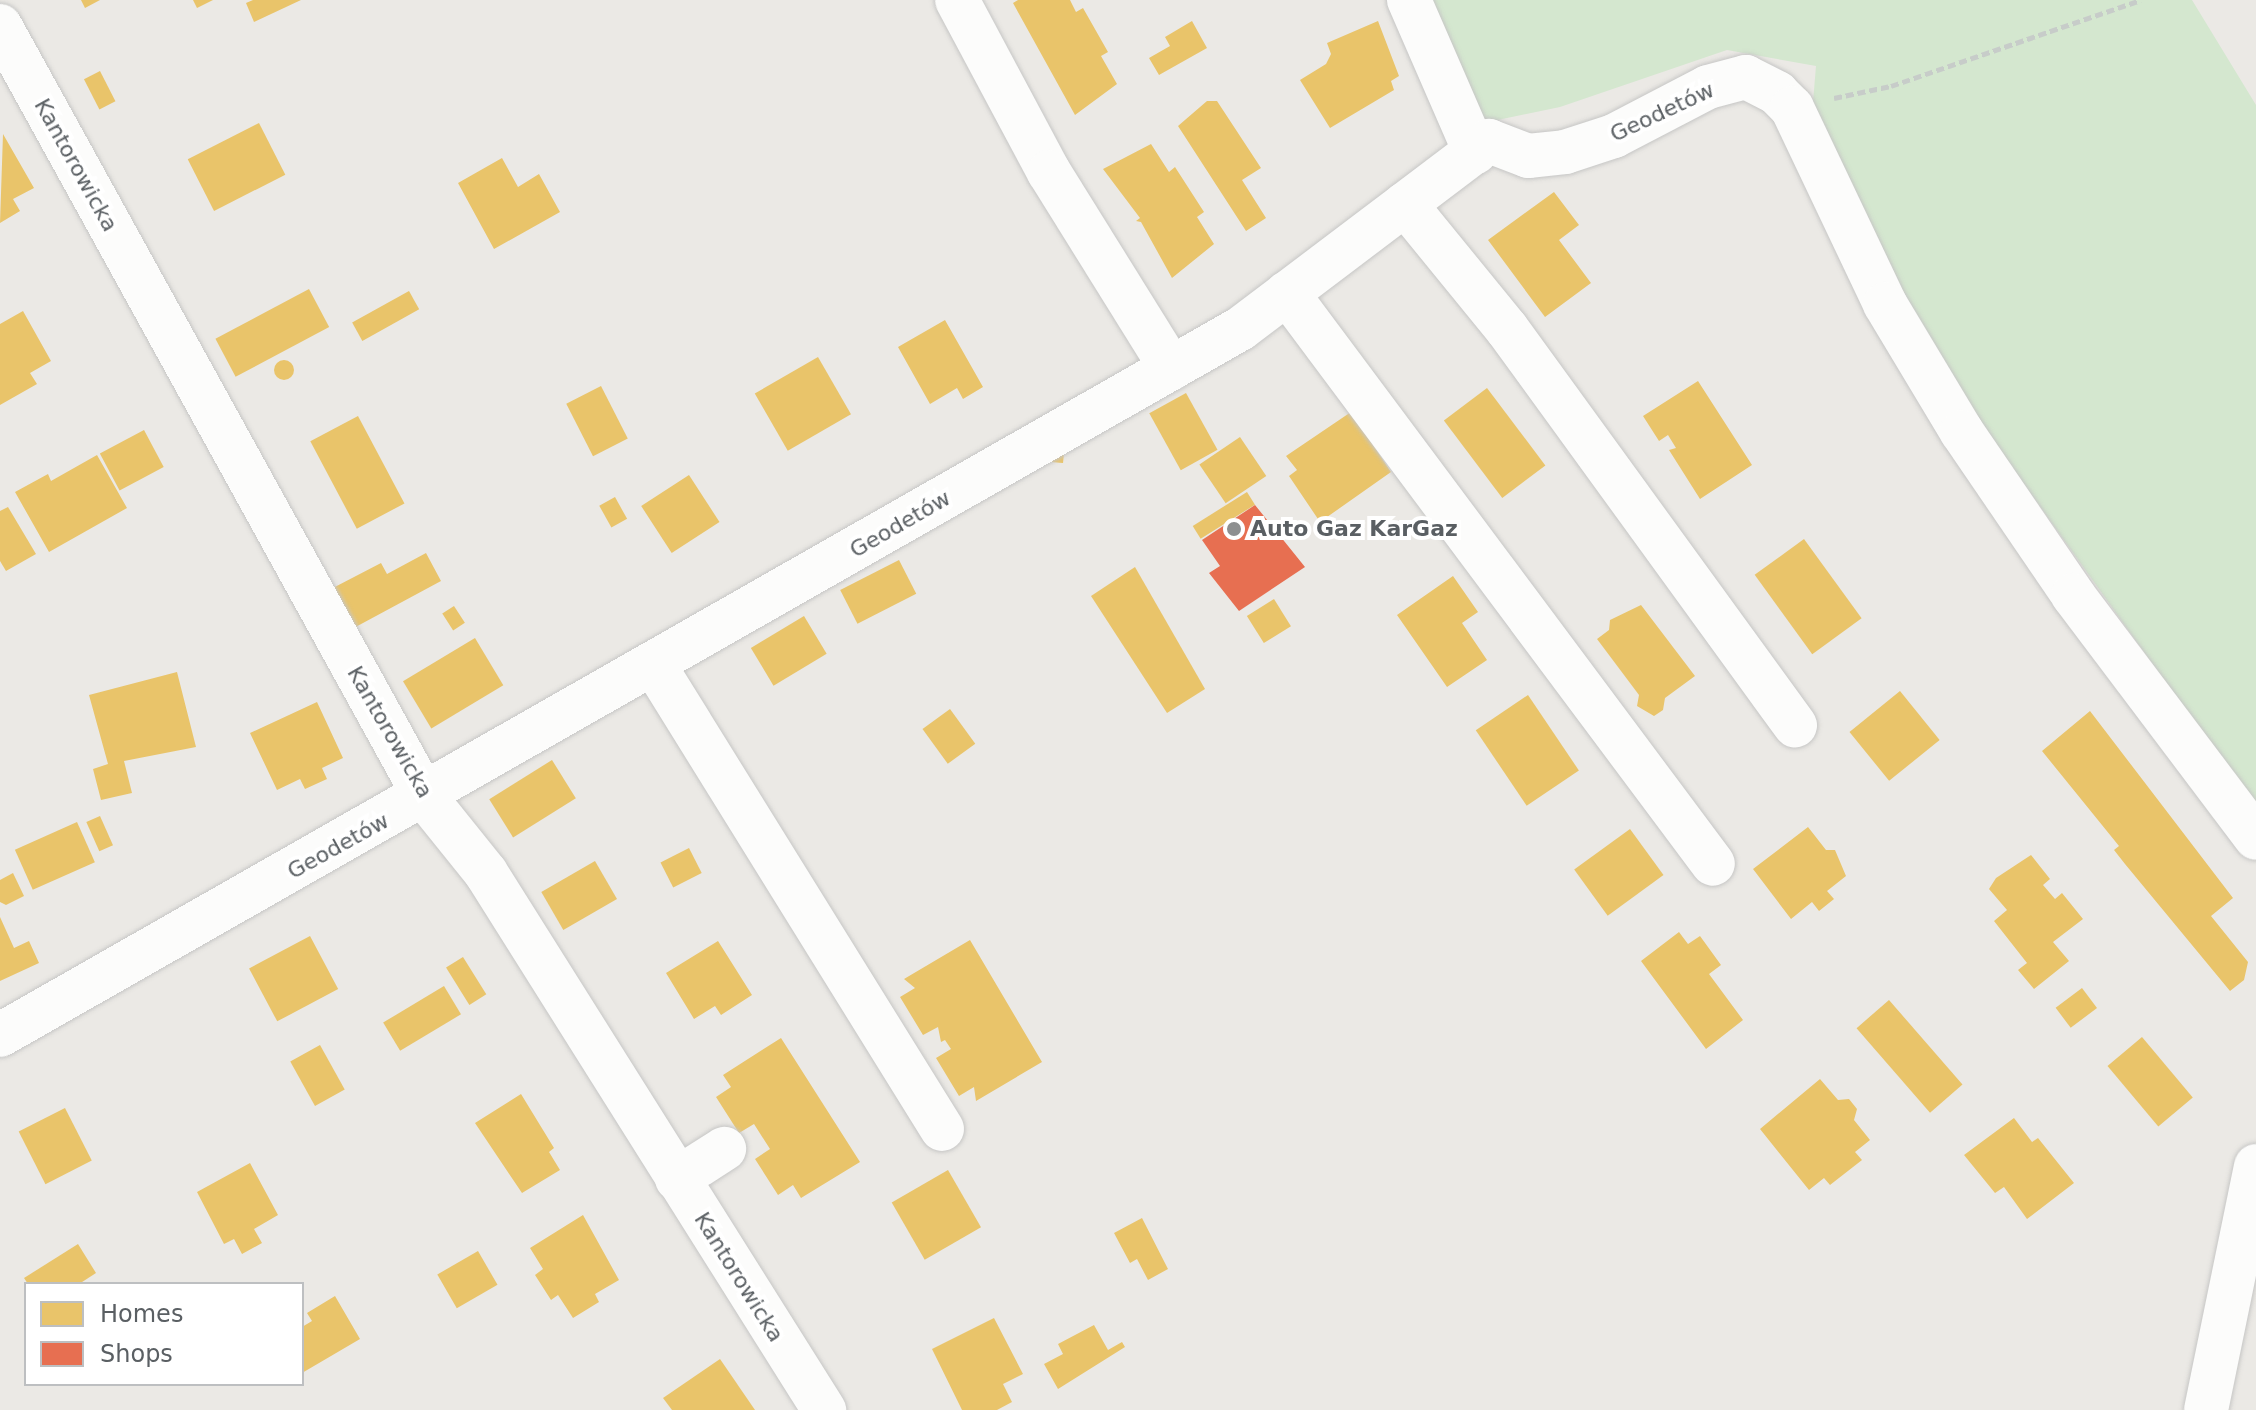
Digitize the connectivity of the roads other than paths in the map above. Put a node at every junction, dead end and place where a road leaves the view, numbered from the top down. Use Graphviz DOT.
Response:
graph roads {
  1 [pos="957,0"];
  2 [pos="1409,0"];
  3 [pos="0,26"];
  4 [pos="1475,152"];
  5 [pos="1405,204"];
  6 [pos="1287,293"];
  7 [pos="1171,368"];
  8 [pos="654,665"];
  9 [pos="1795,726"];
  10 [pos="425,797"];
  11 [pos="2256,838"];
  12 [pos="1713,864"];
  13 [pos="0,1035"];
  14 [pos="942,1129"];
  15 [pos="724,1149"];
  16 [pos="2256,1166"];
  17 [pos="677,1179"];
  18 [pos="824,1410"];
  19 [pos="2206,1410"];
  1 -- 7 [label="street"];
  2 -- 4 [label="street"];
  3 -- 10 [label="street, Kantorowicka"];
  4 -- 5 [label="street, Geodetów"];
  4 -- 11 [label="street, Geodetów"];
  5 -- 6 [label="street, Geodetów"];
  5 -- 9 [label="street"];
  6 -- 7 [label="street, Geodetów"];
  6 -- 12 [label="street"];
  7 -- 8 [label="street, Geodetów"];
  8 -- 10 [label="street, Geodetów"];
  8 -- 14 [label="street"];
  10 -- 13 [label="street, Geodetów"];
  10 -- 17 [label="street, Kantorowicka"];
  15 -- 17 [label="street"];
  16 -- 19 [label="street"];
  17 -- 18 [label="street, Kantorowicka"];
}
